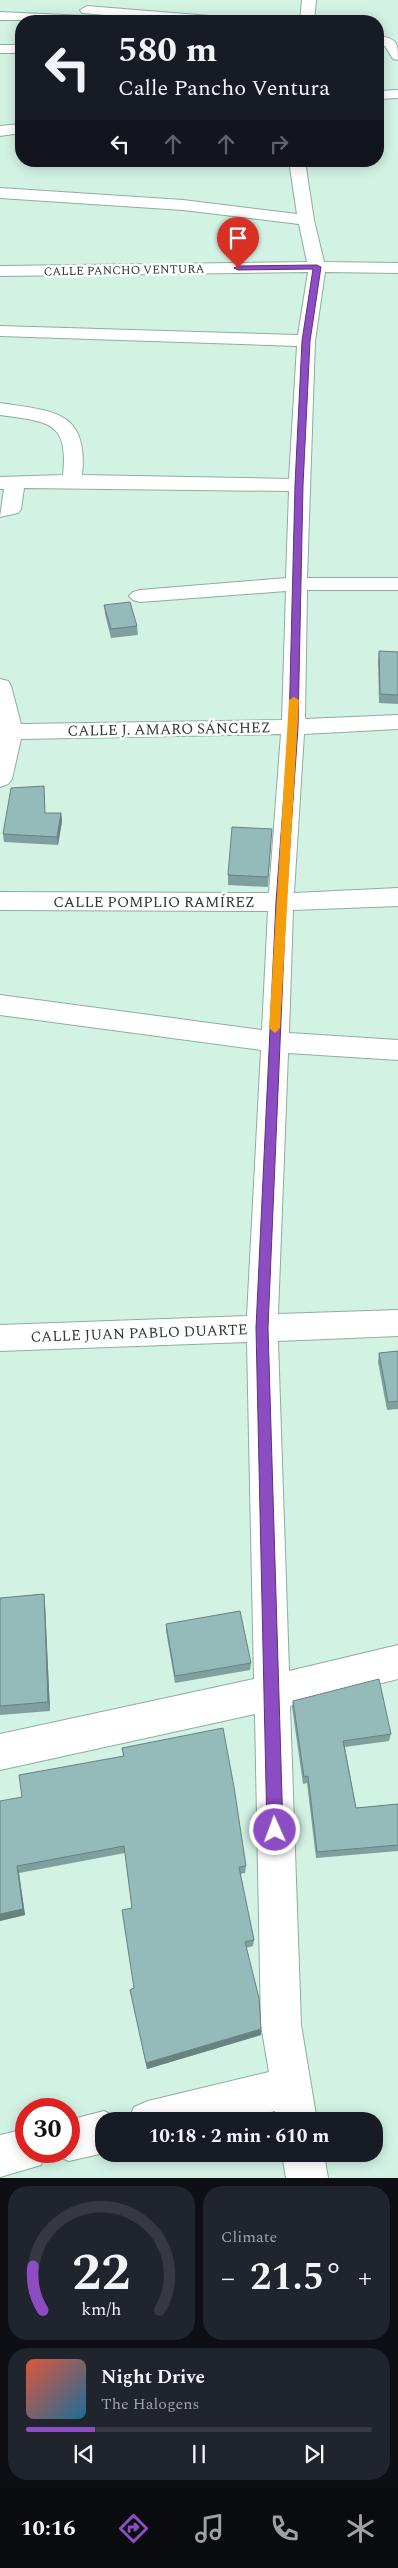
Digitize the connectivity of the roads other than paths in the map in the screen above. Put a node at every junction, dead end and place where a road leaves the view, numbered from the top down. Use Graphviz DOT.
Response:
graph roads {
  1 [pos="309,0"];
  2 [pos="87,13"];
  3 [pos="15,15"];
  4 [pos="29,15"];
  5 [pos="187,15"];
  6 [pos="308,15"];
  7 [pos="0,16"];
  8 [pos="384,42"];
  9 [pos="0,49"];
  10 [pos="15,49"];
  11 [pos="398,56"];
  12 [pos="398,94"];
  13 [pos="384,95"];
  14 [pos="15,130"];
  15 [pos="0,131"];
  16 [pos="298,167"];
  17 [pos="0,193"];
  18 [pos="306,220"];
  19 [pos="317,267"];
  20 [pos="398,268"];
  21 [pos="0,271"];
  22 [pos="0,331"];
  23 [pos="306,341"];
  24 [pos="0,409"];
  25 [pos="72,481"];
  26 [pos="7,482"];
  27 [pos="299,485"];
  28 [pos="0,511"];
  29 [pos="296,584"];
  30 [pos="398,584"];
  31 [pos="140,596"];
  32 [pos="0,686"];
  33 [pos="398,722"];
  34 [pos="293,727"];
  35 [pos="6,732"];
  36 [pos="0,779"];
  37 [pos="398,897"];
  38 [pos="0,902"];
  39 [pos="281,902"];
  40 [pos="0,1005"];
  41 [pos="274,1042"];
  42 [pos="398,1050"];
  43 [pos="398,1323"];
  44 [pos="262,1328"];
  45 [pos="0,1338"];
  46 [pos="398,1662"];
  47 [pos="271,1693"];
  48 [pos="0,1752"];
  49 [pos="294,2104"];
  50 [pos="225,2112"];
  51 [pos="95,2134"];
  52 [pos="80,2137"];
  53 [pos="15,2153"];
  54 [pos="0,2156"];
  55 [pos="304,2162"];
  56 [pos="307,2178"];
  1 -- 6 [label="street"];
  2 -- 4 [label="street"];
  2 -- 5 [label="street"];
  3 -- 7 [label="street"];
  8 -- 11 [label="street"];
  9 -- 10 [label="street"];
  12 -- 13 [label="street"];
  14 -- 15 [label="street"];
  16 -- 18 [label="street"];
  17 -- 18 [label="street"];
  18 -- 19 [label="street"];
  19 -- 20 [label="street, CALLE PANCHO VENTURA"];
  19 -- 21 [label="street, CALLE PANCHO VENTURA"];
  19 -- 23 [label="street"];
  22 -- 23 [label="street"];
  23 -- 27 [label="street"];
  24 -- 25 [label="street"];
  25 -- 26 [label="street"];
  25 -- 27 [label="street"];
  26 -- 28 [label="street"];
  27 -- 29 [label="street"];
  29 -- 30 [label="street"];
  29 -- 31 [label="street"];
  29 -- 34 [label="street"];
  32 -- 35 [label="street"];
  33 -- 34 [label="street, CALLE J. AMARO SÁNCHEZ"];
  34 -- 35 [label="street, CALLE J. AMARO SÁNCHEZ"];
  34 -- 39 [label="street"];
  35 -- 36 [label="street"];
  37 -- 39 [label="street, CALLE POMPLIO RAMÍREZ"];
  38 -- 39 [label="street, CALLE POMPLIO RAMÍREZ"];
  39 -- 41 [label="street"];
  40 -- 41 [label="street"];
  41 -- 42 [label="street"];
  41 -- 44 [label="street"];
  43 -- 44 [label="street, CALLE JUAN PABLO DUARTE"];
  44 -- 45 [label="street, CALLE JUAN PABLO DUARTE"];
  44 -- 47 [label="street"];
  46 -- 47 [label="street"];
  47 -- 48 [label="street"];
  47 -- 49 [label="street"];
  49 -- 50 [label="street"];
  51 -- 52 [label="street"];
  53 -- 54 [label="street"];
  55 -- 56 [label="street"];
}
